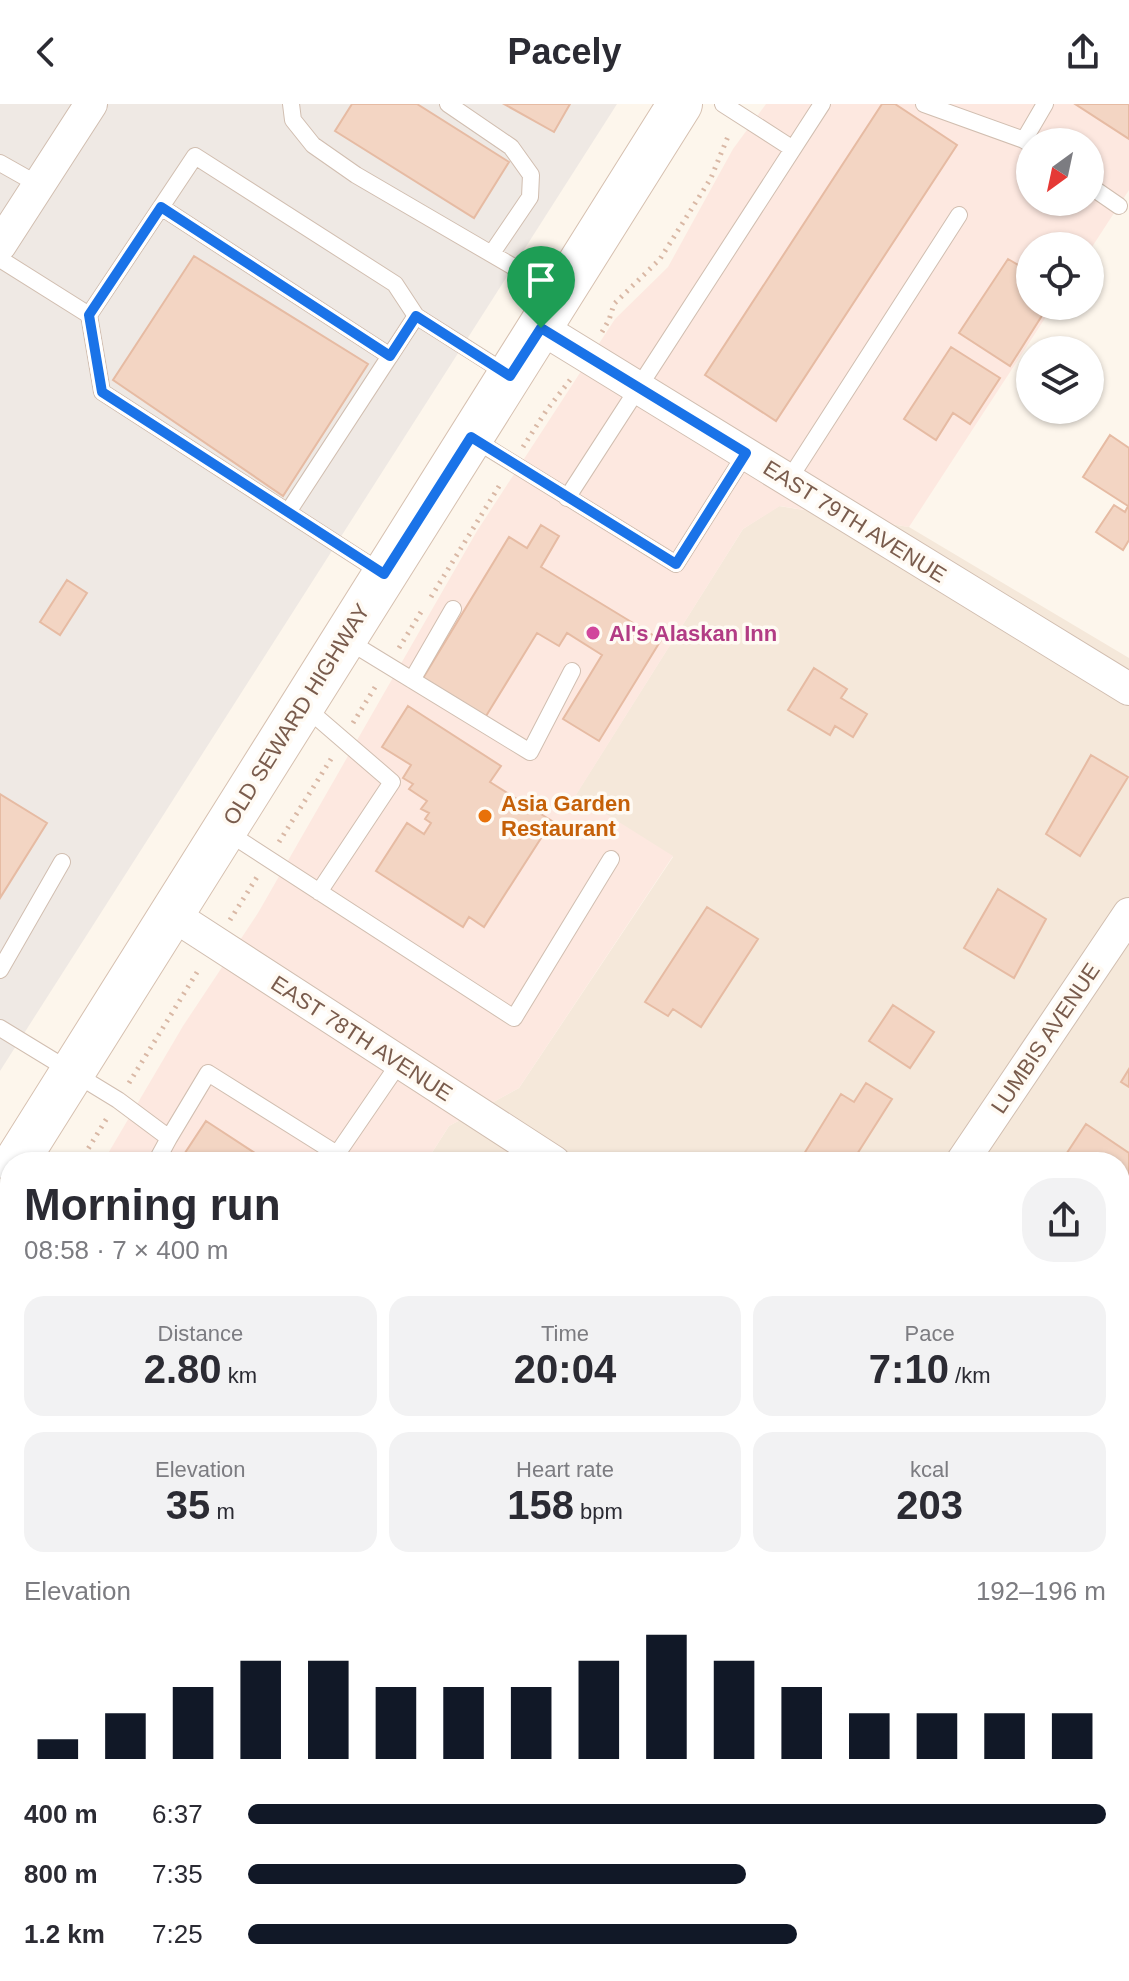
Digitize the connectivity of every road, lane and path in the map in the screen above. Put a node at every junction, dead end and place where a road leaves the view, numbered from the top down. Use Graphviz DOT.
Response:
graph roads {
  1 [pos="91,104"];
  2 [pos="291,104"];
  3 [pos="448,104"];
  4 [pos="680,104"];
  5 [pos="723,104"];
  6 [pos="822,104"];
  7 [pos="924,104"];
  8 [pos="1045,104"];
  9 [pos="1034,128"];
  10 [pos="1016,138"];
  11 [pos="793,149"];
  12 [pos="0,163"];
  13 [pos="39,185"];
  14 [pos="1104,196"];
  15 [pos="1119,206"];
  16 [pos="161,207"];
  17 [pos="959,215"];
  18 [pos="0,245"];
  19 [pos="492,253"];
  20 [pos="0,259"];
  21 [pos="551,311"];
  22 [pos="89,315"];
  23 [pos="416,316"];
  24 [pos="390,356"];
  25 [pos="510,376"];
  26 [pos="638,387"];
  27 [pos="471,437"];
  28 [pos="746,453"];
  29 [pos="788,481"];
  30 [pos="567,498"];
  31 [pos="288,512"];
  32 [pos="384,574"];
  33 [pos="453,609"];
  34 [pos="344,638"];
  35 [pos="572,671"];
  36 [pos="412,680"];
  37 [pos="1129,689"];
  38 [pos="302,704"];
  39 [pos="223,829"];
  40 [pos="611,859"];
  41 [pos="62,862"];
  42 [pos="319,892"];
  43 [pos="170,913"];
  44 [pos="1129,914"];
  45 [pos="0,970"];
  46 [pos="0,1028"];
  47 [pos="400,1062"];
  48 [pos="71,1073"];
  49 [pos="169,1138"];
  50 [pos="22,1152"];
  51 [pos="161,1152"];
  52 [pos="334,1152"];
  53 [pos="338,1152"];
  54 [pos="539,1152"];
  55 [pos="969,1152"];
  1 -- 13 [label="street"];
  2 -- 19 [label="lane"];
  3 -- 19 [label="lane"];
  4 -- 21 [label="main road, OLD SEWARD HIGHWAY"];
  5 -- 11 [label="lane"];
  6 -- 11 [label="lane"];
  7 -- 10 [label="lane"];
  8 -- 9 [label="lane"];
  11 -- 26 [label="lane"];
  12 -- 13 [label="lane"];
  13 -- 18 [label="street"];
  14 -- 15 [label="lane"];
  16 -- 22 [label="lane"];
  16 -- 23 [label="lane"];
  16 -- 24 [label="lane"];
  17 -- 29 [label="lane"];
  19 -- 21 [label="lane"];
  20 -- 22 [label="lane"];
  21 -- 25 [label="main road, OLD SEWARD HIGHWAY"];
  21 -- 26 [label="street, EAST 79TH AVENUE"];
  22 -- 31 [label="lane"];
  23 -- 24 [label="lane"];
  23 -- 25 [label="lane"];
  24 -- 31 [label="lane"];
  25 -- 27 [label="main road, OLD SEWARD HIGHWAY"];
  26 -- 28 [label="street, EAST 79TH AVENUE"];
  26 -- 30 [label="lane"];
  27 -- 30 [label="lane"];
  27 -- 32 [label="main road, OLD SEWARD HIGHWAY"];
  28 -- 29 [label="street, EAST 79TH AVENUE"];
  28 -- 30 [label="lane"];
  29 -- 37 [label="street, EAST 79TH AVENUE"];
  31 -- 32 [label="lane"];
  32 -- 34 [label="main road, OLD SEWARD HIGHWAY"];
  33 -- 36 [label="lane"];
  34 -- 36 [label="lane"];
  34 -- 38 [label="main road, OLD SEWARD HIGHWAY"];
  35 -- 36 [label="lane"];
  38 -- 39 [label="main road, OLD SEWARD HIGHWAY"];
  38 -- 42 [label="lane"];
  39 -- 42 [label="lane"];
  39 -- 43 [label="main road, OLD SEWARD HIGHWAY"];
  40 -- 42 [label="lane"];
  41 -- 45 [label="lane"];
  43 -- 47 [label="street, EAST 78TH AVENUE"];
  43 -- 48 [label="main road, OLD SEWARD HIGHWAY"];
  44 -- 55 [label="street, LUMBIS AVENUE"];
  46 -- 48 [label="lane"];
  47 -- 53 [label="lane"];
  47 -- 54 [label="street, EAST 78TH AVENUE"];
  48 -- 49 [label="lane"];
  48 -- 50 [label="main road, OLD SEWARD HIGHWAY"];
  49 -- 51 [label="lane"];
  49 -- 52 [label="lane"];
}
